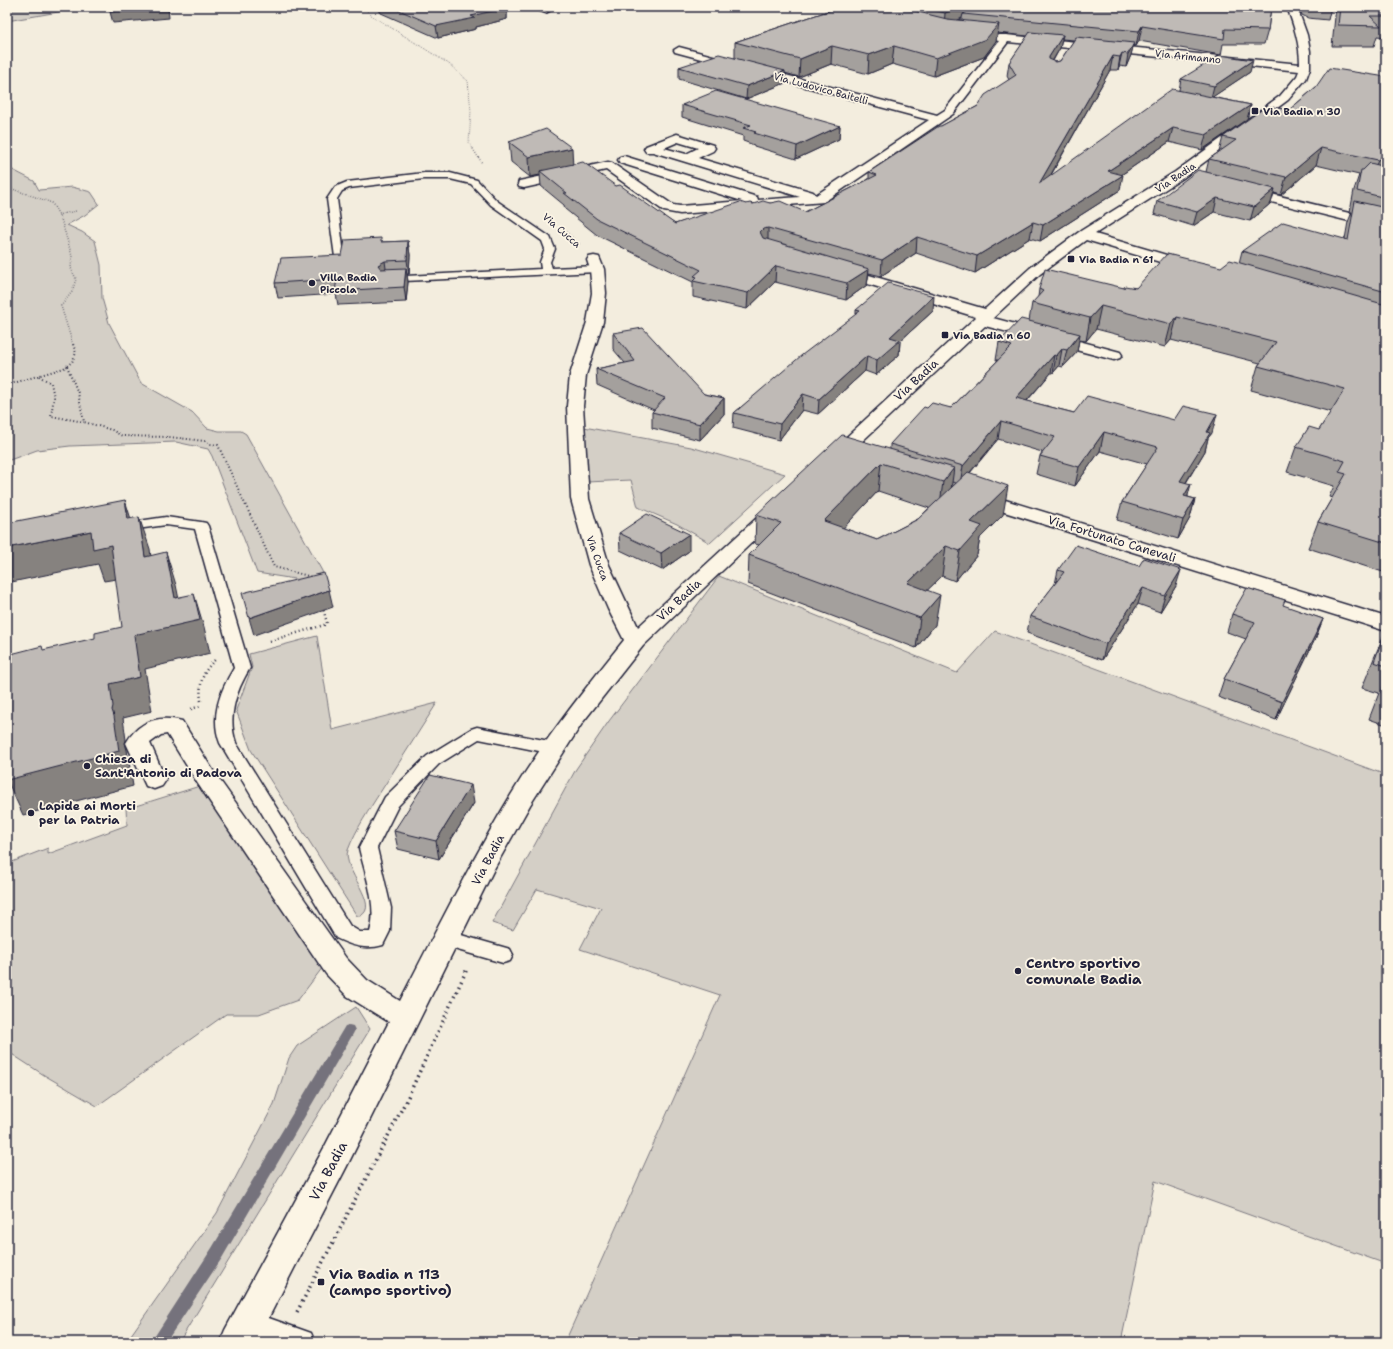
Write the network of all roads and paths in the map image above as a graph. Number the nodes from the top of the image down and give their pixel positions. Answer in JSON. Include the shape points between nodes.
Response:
{"nodes":[{"id":1,"x":363,"y":7,"type":"edge"},
{"id":2,"x":1292,"y":7,"type":"edge"},
{"id":3,"x":982,"y":36,"type":"edge"},
{"id":4,"x":1006,"y":38,"type":"junction"},
{"id":5,"x":1070,"y":44,"type":"junction"},
{"id":6,"x":679,"y":50,"type":"dead end"},
{"id":7,"x":1062,"y":58,"type":"edge"},
{"id":8,"x":1305,"y":68,"type":"junction"},
{"id":9,"x":939,"y":119,"type":"junction"},
{"id":10,"x":653,"y":148,"type":"junction"},
{"id":11,"x":687,"y":158,"type":"junction"},
{"id":12,"x":624,"y":160,"type":"junction"},
{"id":13,"x":486,"y":166,"type":"dead end"},
{"id":14,"x":608,"y":166,"type":"junction"},
{"id":15,"x":524,"y":184,"type":"dead end"},
{"id":16,"x":7,"y":187,"type":"edge"},
{"id":17,"x":1233,"y":188,"type":"edge"},
{"id":18,"x":819,"y":199,"type":"junction"},
{"id":19,"x":762,"y":204,"type":"junction"},
{"id":20,"x":76,"y":211,"type":"dead end"},
{"id":21,"x":58,"y":215,"type":"junction"},
{"id":22,"x":1386,"y":226,"type":"edge"},
{"id":23,"x":564,"y":230,"type":"dead end"},
{"id":24,"x":1084,"y":235,"type":"junction"},
{"id":25,"x":339,"y":255,"type":"edge"},
{"id":26,"x":595,"y":264,"type":"junction"},
{"id":27,"x":828,"y":267,"type":"edge"},
{"id":28,"x":1205,"y":271,"type":"edge"},
{"id":29,"x":548,"y":272,"type":"junction"},
{"id":30,"x":387,"y":280,"type":"edge"},
{"id":31,"x":984,"y":317,"type":"junction"},
{"id":32,"x":1114,"y":355,"type":"dead end"},
{"id":33,"x":67,"y":366,"type":"junction"},
{"id":34,"x":38,"y":376,"type":"junction"},
{"id":35,"x":7,"y":385,"type":"edge"},
{"id":36,"x":84,"y":422,"type":"junction"},
{"id":37,"x":837,"y":454,"type":"junction"},
{"id":38,"x":860,"y":462,"type":"edge"},
{"id":39,"x":820,"y":470,"type":"edge"},
{"id":40,"x":959,"y":492,"type":"edge"},
{"id":41,"x":791,"y":497,"type":"edge"},
{"id":42,"x":137,"y":525,"type":"edge"},
{"id":43,"x":315,"y":581,"type":"edge"},
{"id":44,"x":321,"y":602,"type":"edge"},
{"id":45,"x":1386,"y":624,"type":"edge"},
{"id":46,"x":270,"y":641,"type":"dead end"},
{"id":47,"x":635,"y":641,"type":"junction"},
{"id":48,"x":218,"y":657,"type":"dead end"},
{"id":49,"x":195,"y":708,"type":"dead end"},
{"id":50,"x":554,"y":748,"type":"junction"},
{"id":51,"x":154,"y":780,"type":"dead end"},
{"id":52,"x":447,"y":938,"type":"junction"},
{"id":53,"x":476,"y":947,"type":"junction"},
{"id":54,"x":503,"y":955,"type":"dead end"},
{"id":55,"x":406,"y":1018,"type":"junction"},
{"id":56,"x":243,"y":1332,"type":"edge"},
{"id":57,"x":293,"y":1339,"type":"edge"}],
"edges":[{"from":1,"to":13,"type":"path","via":[[449,64],[468,81],[471,111],[469,143],[480,162]]},
{"from":2,"to":8,"type":"street","name":"Via Badia","via":[[1302,35]]},
{"from":3,"to":4,"type":"street","name":"Via Arimanno"},
{"from":4,"to":5,"type":"street","name":"Via Arimanno"},
{"from":4,"to":9,"type":"street","via":[[949,112]]},
{"from":5,"to":7,"type":"street"},
{"from":5,"to":8,"type":"street","name":"Via Arimanno"},
{"from":6,"to":9,"type":"street","name":"Via Ludovico Baitelli"},
{"from":8,"to":24,"type":"street","name":"Via Badia","via":[[1302,78],[1284,98],[1187,177]]},
{"from":9,"to":18,"type":"street"},
{"from":10,"to":11,"type":"street"},
{"from":10,"to":11,"type":"street","via":[[677,138],[710,148]]},
{"from":10,"to":12,"type":"street"},
{"from":11,"to":18,"type":"street"},
{"from":12,"to":14,"type":"street"},
{"from":12,"to":19,"type":"street"},
{"from":14,"to":15,"type":"street"},
{"from":14,"to":19,"type":"street","via":[[669,208],[680,210]]},
{"from":16,"to":21,"type":"path","via":[[52,203]]},
{"from":17,"to":22,"type":"street"},
{"from":18,"to":19,"type":"street"},
{"from":20,"to":21,"type":"path"},
{"from":21,"to":33,"type":"path","via":[[72,256],[71,268],[76,279],[72,292],[61,306],[76,353]]},
{"from":23,"to":26,"type":"path","name":"Via Cucca","via":[[576,240]]},
{"from":24,"to":28,"type":"street"},
{"from":24,"to":31,"type":"street","name":"Via Badia","via":[[1035,272]]},
{"from":25,"to":29,"type":"lane","via":[[332,199],[338,189],[347,185],[424,176],[450,176],[474,182],[494,203],[546,239],[550,249],[544,262]]},
{"from":26,"to":29,"type":"lane"},
{"from":26,"to":47,"type":"street","name":"Via Cucca","via":[[599,293],[595,322],[578,375],[575,406],[580,499],[599,565]]},
{"from":27,"to":31,"type":"street"},
{"from":29,"to":30,"type":"lane"},
{"from":31,"to":32,"type":"street"},
{"from":31,"to":37,"type":"street","name":"Via Badia"},
{"from":33,"to":34,"type":"path"},
{"from":33,"to":36,"type":"path","via":[[84,408]]},
{"from":34,"to":35,"type":"path"},
{"from":34,"to":36,"type":"path","via":[[51,383],[54,397],[51,416]]},
{"from":36,"to":43,"type":"path","via":[[112,430],[122,436],[169,437],[205,441],[220,446],[274,567],[310,576]]},
{"from":37,"to":38,"type":"street"},
{"from":37,"to":39,"type":"street","name":"Via Badia"},
{"from":40,"to":45,"type":"street","name":"Via Fortunato Canevali"},
{"from":41,"to":47,"type":"street","name":"Via Badia"},
{"from":42,"to":50,"type":"lane","via":[[166,521],[201,526],[242,668],[234,681],[225,711],[224,730],[228,743],[344,932],[357,940],[376,939],[381,930],[380,900],[368,848],[391,802],[433,760],[477,733]]},
{"from":44,"to":46,"type":"path","via":[[327,623]]},
{"from":47,"to":50,"type":"street","name":"Via Badia"},
{"from":48,"to":49,"type":"path","via":[[208,665],[201,676],[199,690],[202,706]]},
{"from":50,"to":52,"type":"street","name":"Via Badia","via":[[520,800]]},
{"from":51,"to":55,"type":"street","via":[[138,743],[144,734],[150,731],[174,727],[206,778],[336,966],[357,988]]},
{"from":52,"to":53,"type":"lane"},
{"from":52,"to":55,"type":"street","name":"Via Badia"},
{"from":53,"to":54,"type":"lane"},
{"from":53,"to":57,"type":"path","via":[[448,1013]]},
{"from":55,"to":56,"type":"street","name":"Via Badia"},
{"from":56,"to":57,"type":"lane","name":"Via Badia"}]}
